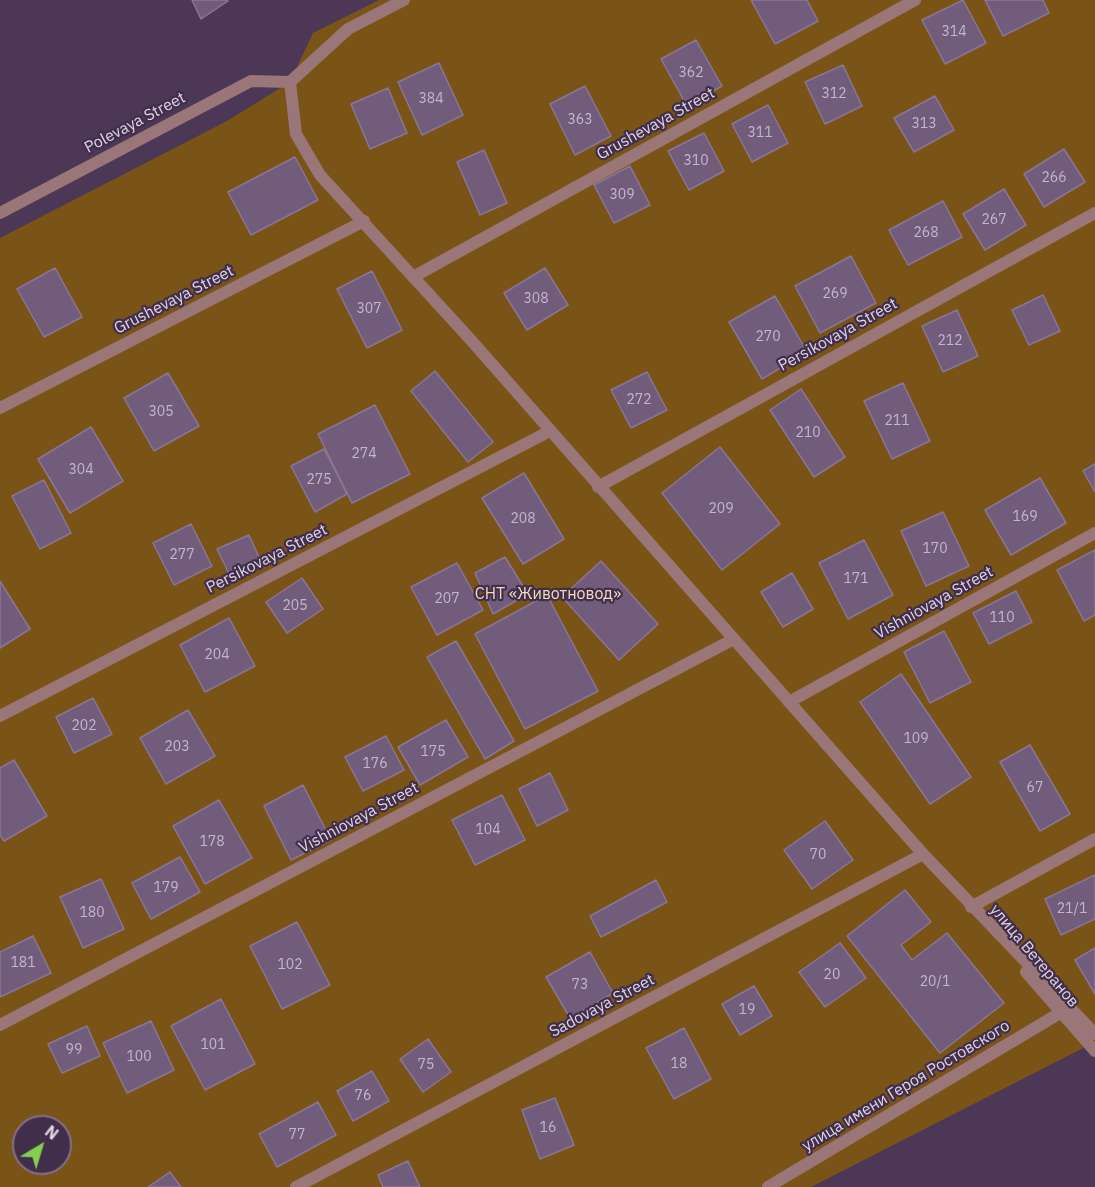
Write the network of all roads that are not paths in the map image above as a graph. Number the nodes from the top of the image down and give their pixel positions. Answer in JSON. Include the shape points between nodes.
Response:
{"nodes":[{"id":1,"x":404,"y":0,"type":"edge"},
{"id":2,"x":915,"y":0,"type":"edge"},
{"id":3,"x":290,"y":82,"type":"junction"},
{"id":4,"x":0,"y":213,"type":"edge"},
{"id":5,"x":1095,"y":213,"type":"edge"},
{"id":6,"x":364,"y":221,"type":"junction"},
{"id":7,"x":413,"y":277,"type":"junction"},
{"id":8,"x":0,"y":408,"type":"edge"},
{"id":9,"x":550,"y":431,"type":"junction"},
{"id":10,"x":598,"y":487,"type":"junction"},
{"id":11,"x":1095,"y":532,"type":"edge"},
{"id":12,"x":732,"y":640,"type":"junction"},
{"id":13,"x":789,"y":702,"type":"junction"},
{"id":14,"x":0,"y":716,"type":"edge"},
{"id":15,"x":1095,"y":839,"type":"edge"},
{"id":16,"x":922,"y":854,"type":"junction"},
{"id":17,"x":971,"y":907,"type":"junction"},
{"id":18,"x":1060,"y":1013,"type":"junction"},
{"id":19,"x":0,"y":1025,"type":"edge"},
{"id":20,"x":1095,"y":1034,"type":"edge"},
{"id":21,"x":1095,"y":1051,"type":"edge"},
{"id":22,"x":296,"y":1187,"type":"edge"},
{"id":23,"x":768,"y":1187,"type":"edge"}],
"edges":[{"from":1,"to":3,"type":"street","via":[[348,29]]},
{"from":2,"to":7,"type":"street","name":"Grushevaya Street"},
{"from":3,"to":4,"type":"street","name":"Polevaya Street","via":[[251,81]]},
{"from":3,"to":6,"type":"street","via":[[296,134],[320,175]]},
{"from":5,"to":10,"type":"street","name":"Persikovaya Street"},
{"from":6,"to":7,"type":"street"},
{"from":6,"to":8,"type":"street","name":"Grushevaya Street"},
{"from":7,"to":9,"type":"street"},
{"from":9,"to":10,"type":"street"},
{"from":9,"to":14,"type":"street","name":"Persikovaya Street"},
{"from":10,"to":12,"type":"street"},
{"from":11,"to":13,"type":"street","name":"Vishniovaya Street"},
{"from":12,"to":13,"type":"street"},
{"from":12,"to":19,"type":"street","name":"Vishniovaya Street"},
{"from":13,"to":16,"type":"street"},
{"from":15,"to":17,"type":"street"},
{"from":16,"to":17,"type":"street"},
{"from":16,"to":22,"type":"street","name":"Sadovaya Street"},
{"from":17,"to":18,"type":"street","name":"улица Ветеранов"},
{"from":17,"to":20,"type":"street","name":"улица Ветеранов"},
{"from":18,"to":21,"type":"street","name":"улица Ветеранов"},
{"from":18,"to":23,"type":"street","name":"улица имени Героя Ростовского"}]}
